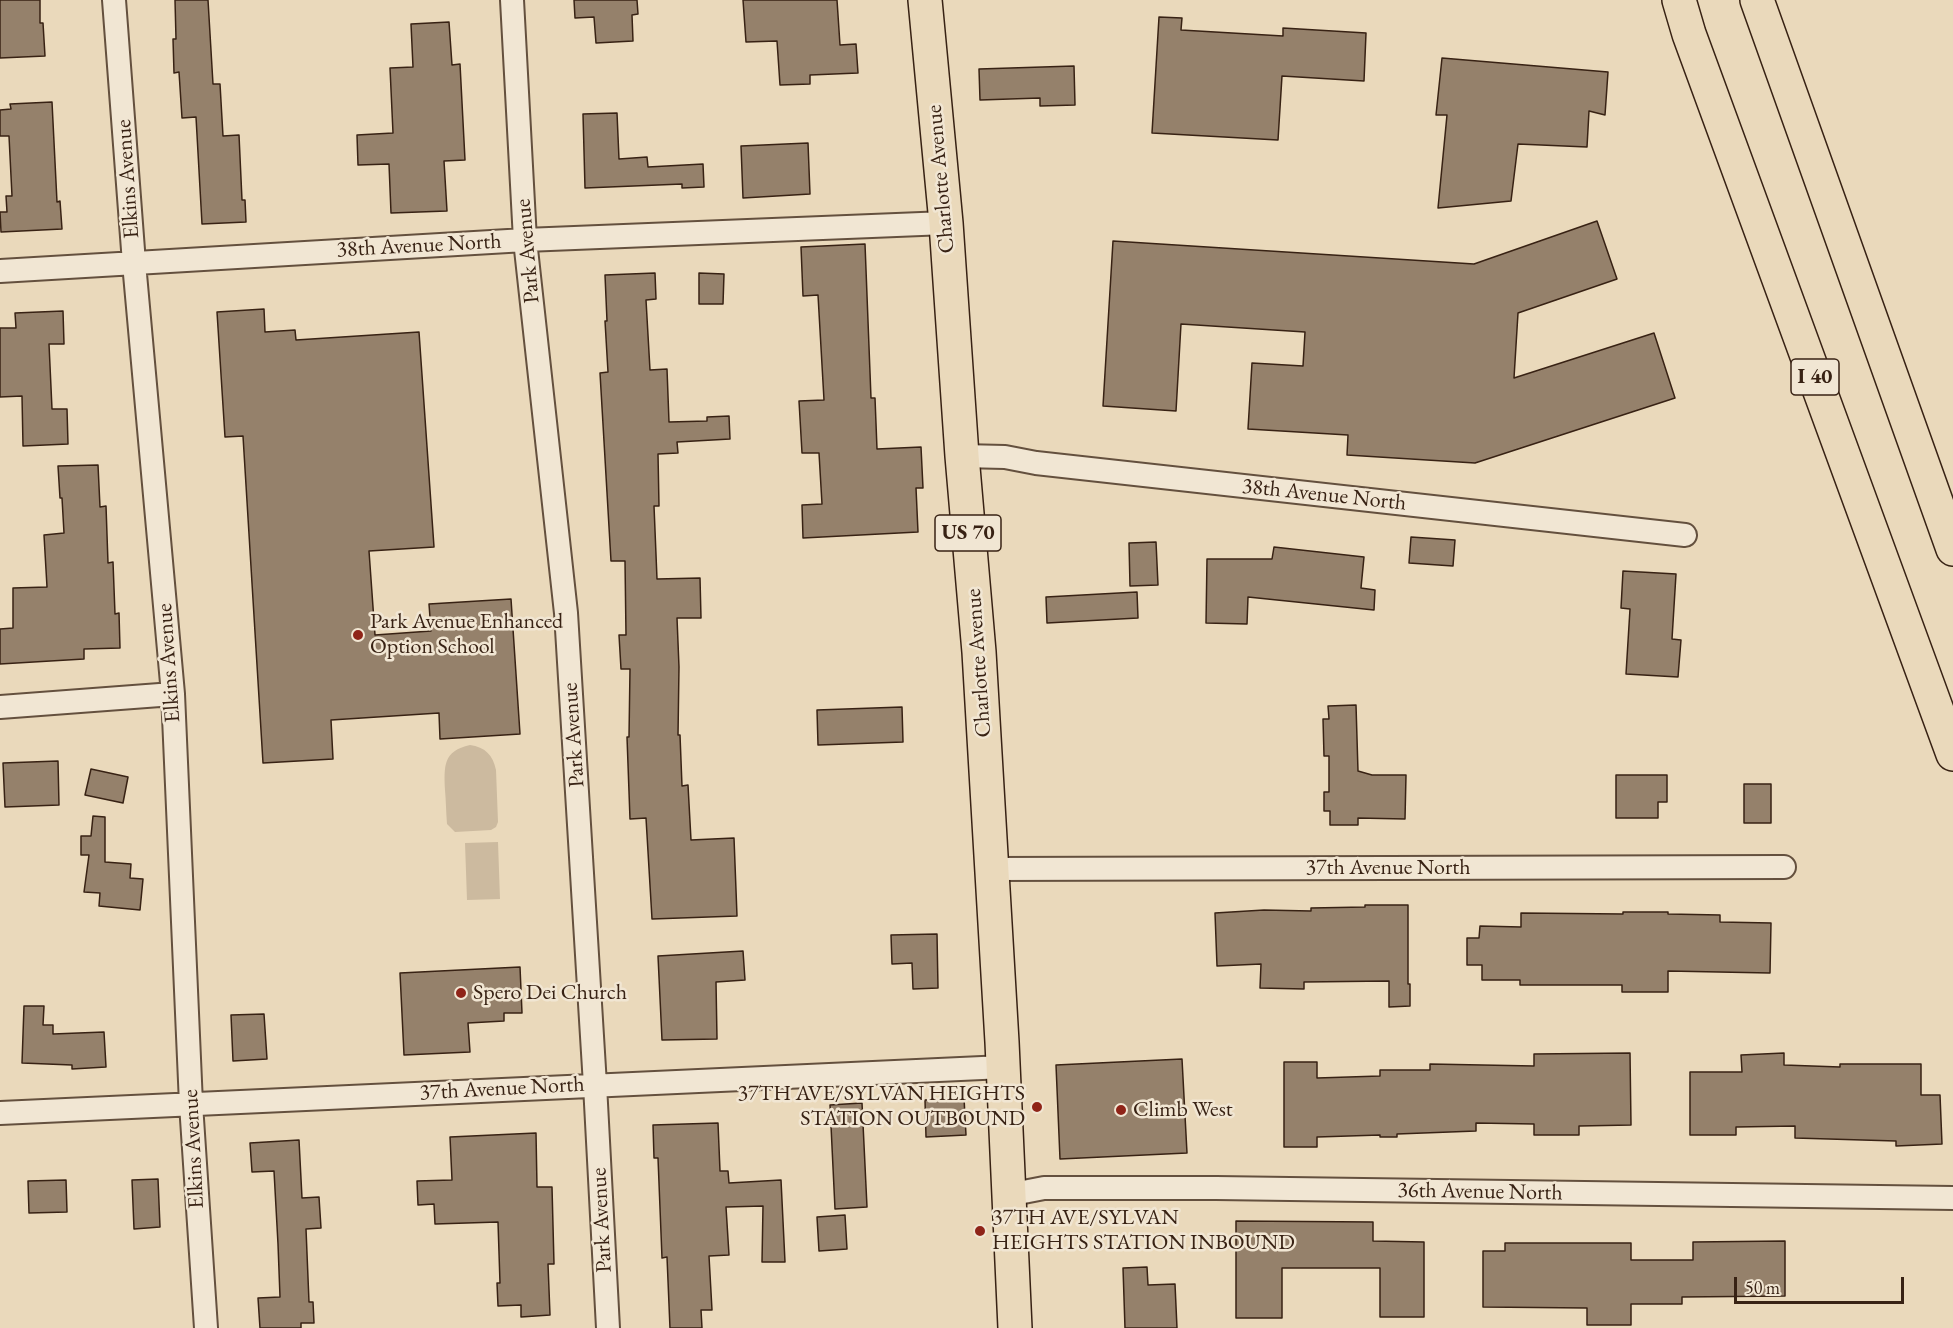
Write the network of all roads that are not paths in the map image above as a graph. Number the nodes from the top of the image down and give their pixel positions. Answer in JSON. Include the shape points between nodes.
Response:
{"nodes":[{"id":1,"x":114,"y":0,"type":"edge"},
{"id":2,"x":512,"y":0,"type":"edge"},
{"id":3,"x":925,"y":0,"type":"edge"},
{"id":4,"x":1679,"y":0,"type":"edge"},
{"id":5,"x":1757,"y":0,"type":"edge"},
{"id":6,"x":946,"y":223,"type":"junction"},
{"id":7,"x":525,"y":240,"type":"junction"},
{"id":8,"x":134,"y":263,"type":"junction"},
{"id":9,"x":0,"y":271,"type":"edge"},
{"id":10,"x":962,"y":456,"type":"junction"},
{"id":11,"x":1685,"y":535,"type":"dead end"},
{"id":12,"x":1953,"y":549,"type":"edge"},
{"id":13,"x":172,"y":694,"type":"junction"},
{"id":14,"x":0,"y":706,"type":"edge"},
{"id":15,"x":1953,"y":754,"type":"edge"},
{"id":16,"x":1784,"y":867,"type":"dead end"},
{"id":17,"x":992,"y":869,"type":"junction"},
{"id":18,"x":1004,"y":1067,"type":"junction"},
{"id":19,"x":595,"y":1085,"type":"junction"},
{"id":20,"x":191,"y":1104,"type":"junction"},
{"id":21,"x":0,"y":1113,"type":"edge"},
{"id":22,"x":1008,"y":1195,"type":"junction"},
{"id":23,"x":1953,"y":1198,"type":"edge"},
{"id":24,"x":206,"y":1328,"type":"edge"},
{"id":25,"x":608,"y":1328,"type":"edge"},
{"id":26,"x":1015,"y":1328,"type":"edge"}],
"edges":[{"from":1,"to":8,"type":"street","name":"Elkins Avenue"},
{"from":2,"to":7,"type":"street","name":"Park Avenue"},
{"from":3,"to":6,"type":"main road","name":"Charlotte Avenue","number":"US 70"},
{"from":4,"to":15,"type":"main road","number":"I 40"},
{"from":5,"to":12,"type":"main road"},
{"from":6,"to":7,"type":"street","name":"38th Avenue North"},
{"from":6,"to":10,"type":"main road","name":"Charlotte Avenue","number":"US 70"},
{"from":7,"to":8,"type":"street","name":"38th Avenue North"},
{"from":7,"to":19,"type":"street","name":"Park Avenue","via":[[566,613]]},
{"from":8,"to":9,"type":"street","name":"38th Avenue North"},
{"from":8,"to":13,"type":"street","name":"Elkins Avenue"},
{"from":10,"to":11,"type":"street","name":"38th Avenue North","via":[[1005,457],[1036,464]]},
{"from":10,"to":17,"type":"main road","name":"Charlotte Avenue","number":"US 70"},
{"from":13,"to":14,"type":"street"},
{"from":13,"to":20,"type":"street","name":"Elkins Avenue"},
{"from":16,"to":17,"type":"street","name":"37th Avenue North"},
{"from":17,"to":18,"type":"main road","name":"Charlotte Avenue","number":"US 70"},
{"from":18,"to":19,"type":"street","name":"37th Avenue North"},
{"from":18,"to":22,"type":"main road","name":"Charlotte Avenue","number":"US 70"},
{"from":19,"to":20,"type":"street","name":"37th Avenue North"},
{"from":19,"to":25,"type":"street","name":"Park Avenue"},
{"from":20,"to":21,"type":"street","name":"37th Avenue North"},
{"from":20,"to":24,"type":"street","name":"Elkins Avenue"},
{"from":22,"to":23,"type":"street","name":"36th Avenue North","via":[[1044,1188],[1170,1188]]},
{"from":22,"to":26,"type":"main road","name":"Charlotte Avenue","number":"US 70"}]}
